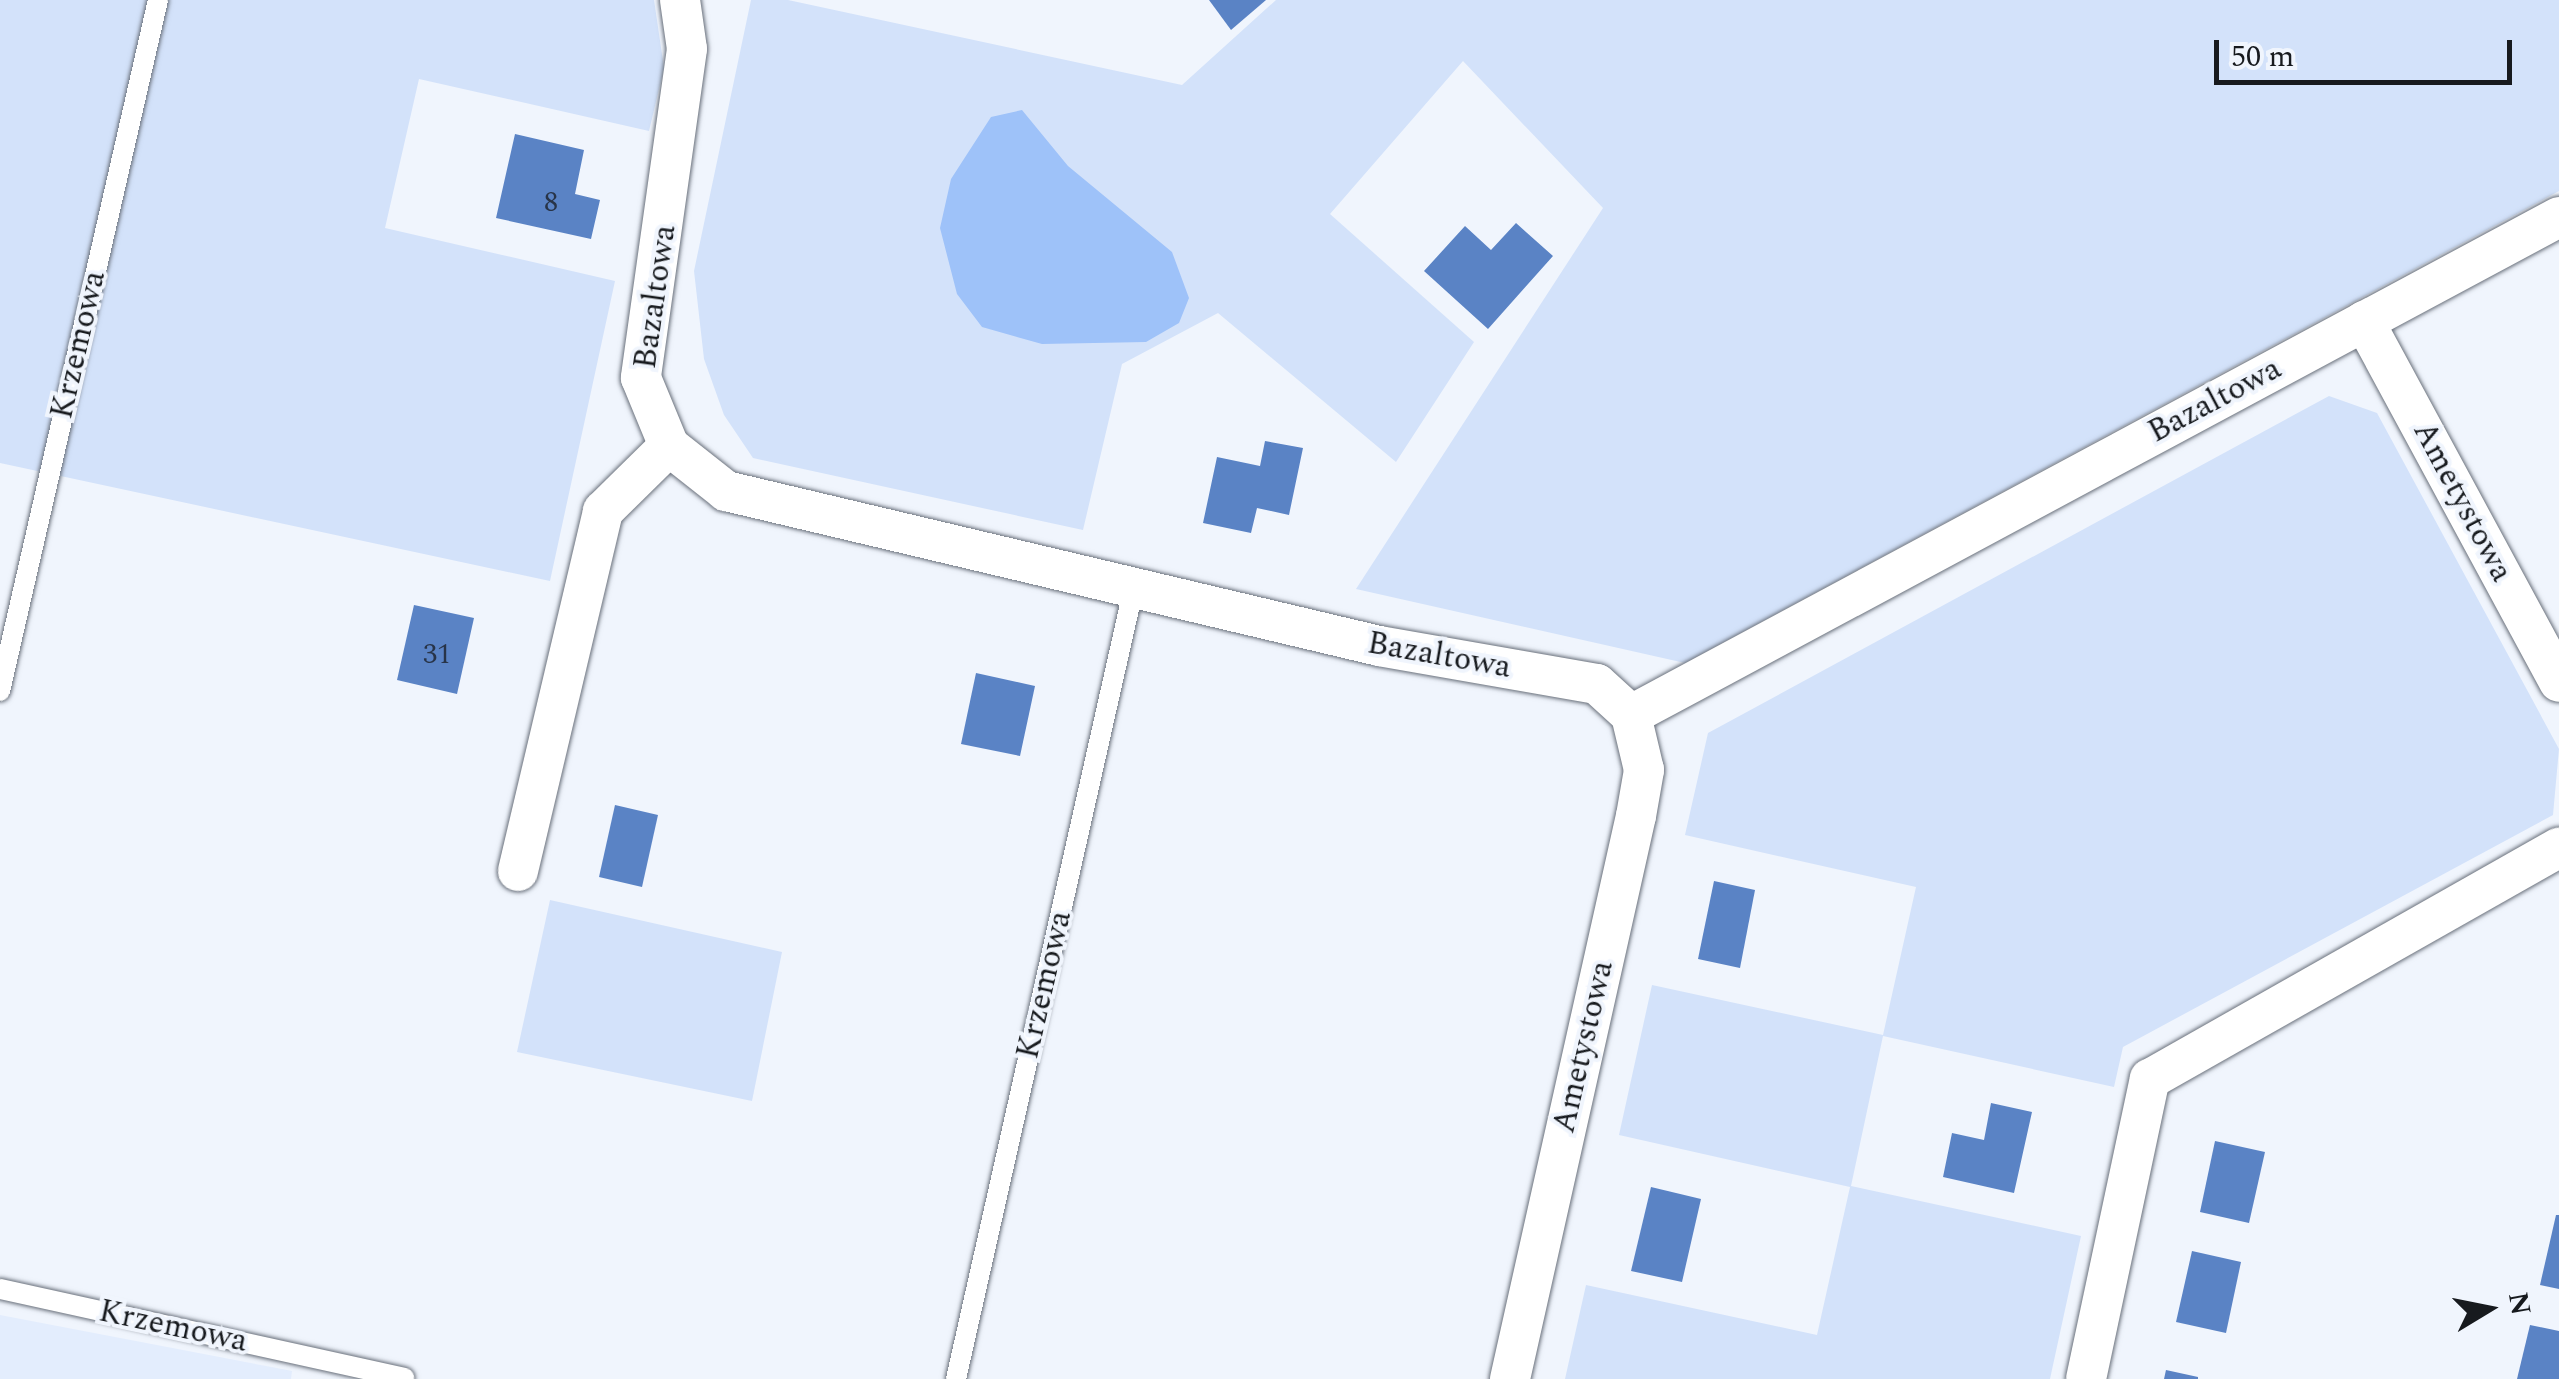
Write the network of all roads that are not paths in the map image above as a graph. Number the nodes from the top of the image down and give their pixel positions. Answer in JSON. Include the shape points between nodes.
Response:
{"nodes":[{"id":1,"x":158,"y":0,"type":"edge"},
{"id":2,"x":680,"y":0,"type":"edge"},
{"id":3,"x":2559,"y":217,"type":"edge"},
{"id":4,"x":2364,"y":321,"type":"junction"},
{"id":5,"x":669,"y":446,"type":"junction"},
{"id":6,"x":1133,"y":591,"type":"junction"},
{"id":7,"x":2559,"y":682,"type":"edge"},
{"id":8,"x":0,"y":691,"type":"edge"},
{"id":9,"x":1632,"y":715,"type":"junction"},
{"id":10,"x":2559,"y":848,"type":"edge"},
{"id":11,"x":518,"y":872,"type":"dead end"},
{"id":12,"x":0,"y":1288,"type":"edge"},
{"id":13,"x":312,"y":1357,"type":"junction"},
{"id":14,"x":404,"y":1378,"type":"edge"},
{"id":15,"x":308,"y":1379,"type":"edge"},
{"id":16,"x":956,"y":1379,"type":"edge"},
{"id":17,"x":1510,"y":1379,"type":"edge"},
{"id":18,"x":2086,"y":1379,"type":"edge"}],
"edges":[{"from":1,"to":8,"type":"lane","name":"Krzemowa"},
{"from":2,"to":5,"type":"street","name":"Bazaltowa","via":[[687,49],[641,378]]},
{"from":3,"to":4,"type":"street","name":"Bazaltowa"},
{"from":4,"to":7,"type":"street","name":"Ametystowa"},
{"from":4,"to":9,"type":"street","name":"Bazaltowa"},
{"from":5,"to":6,"type":"street","name":"Bazaltowa","via":[[726,491]]},
{"from":5,"to":11,"type":"street","via":[[603,511]]},
{"from":6,"to":9,"type":"street","name":"Bazaltowa","via":[[1597,684]]},
{"from":6,"to":16,"type":"lane","name":"Krzemowa"},
{"from":9,"to":17,"type":"street","name":"Ametystowa","via":[[1644,770],[1636,816]]},
{"from":10,"to":18,"type":"street","via":[[2150,1079]]},
{"from":12,"to":13,"type":"lane","name":"Krzemowa"},
{"from":13,"to":14,"type":"lane","name":"Krzemowa"},
{"from":13,"to":15,"type":"lane"}]}
